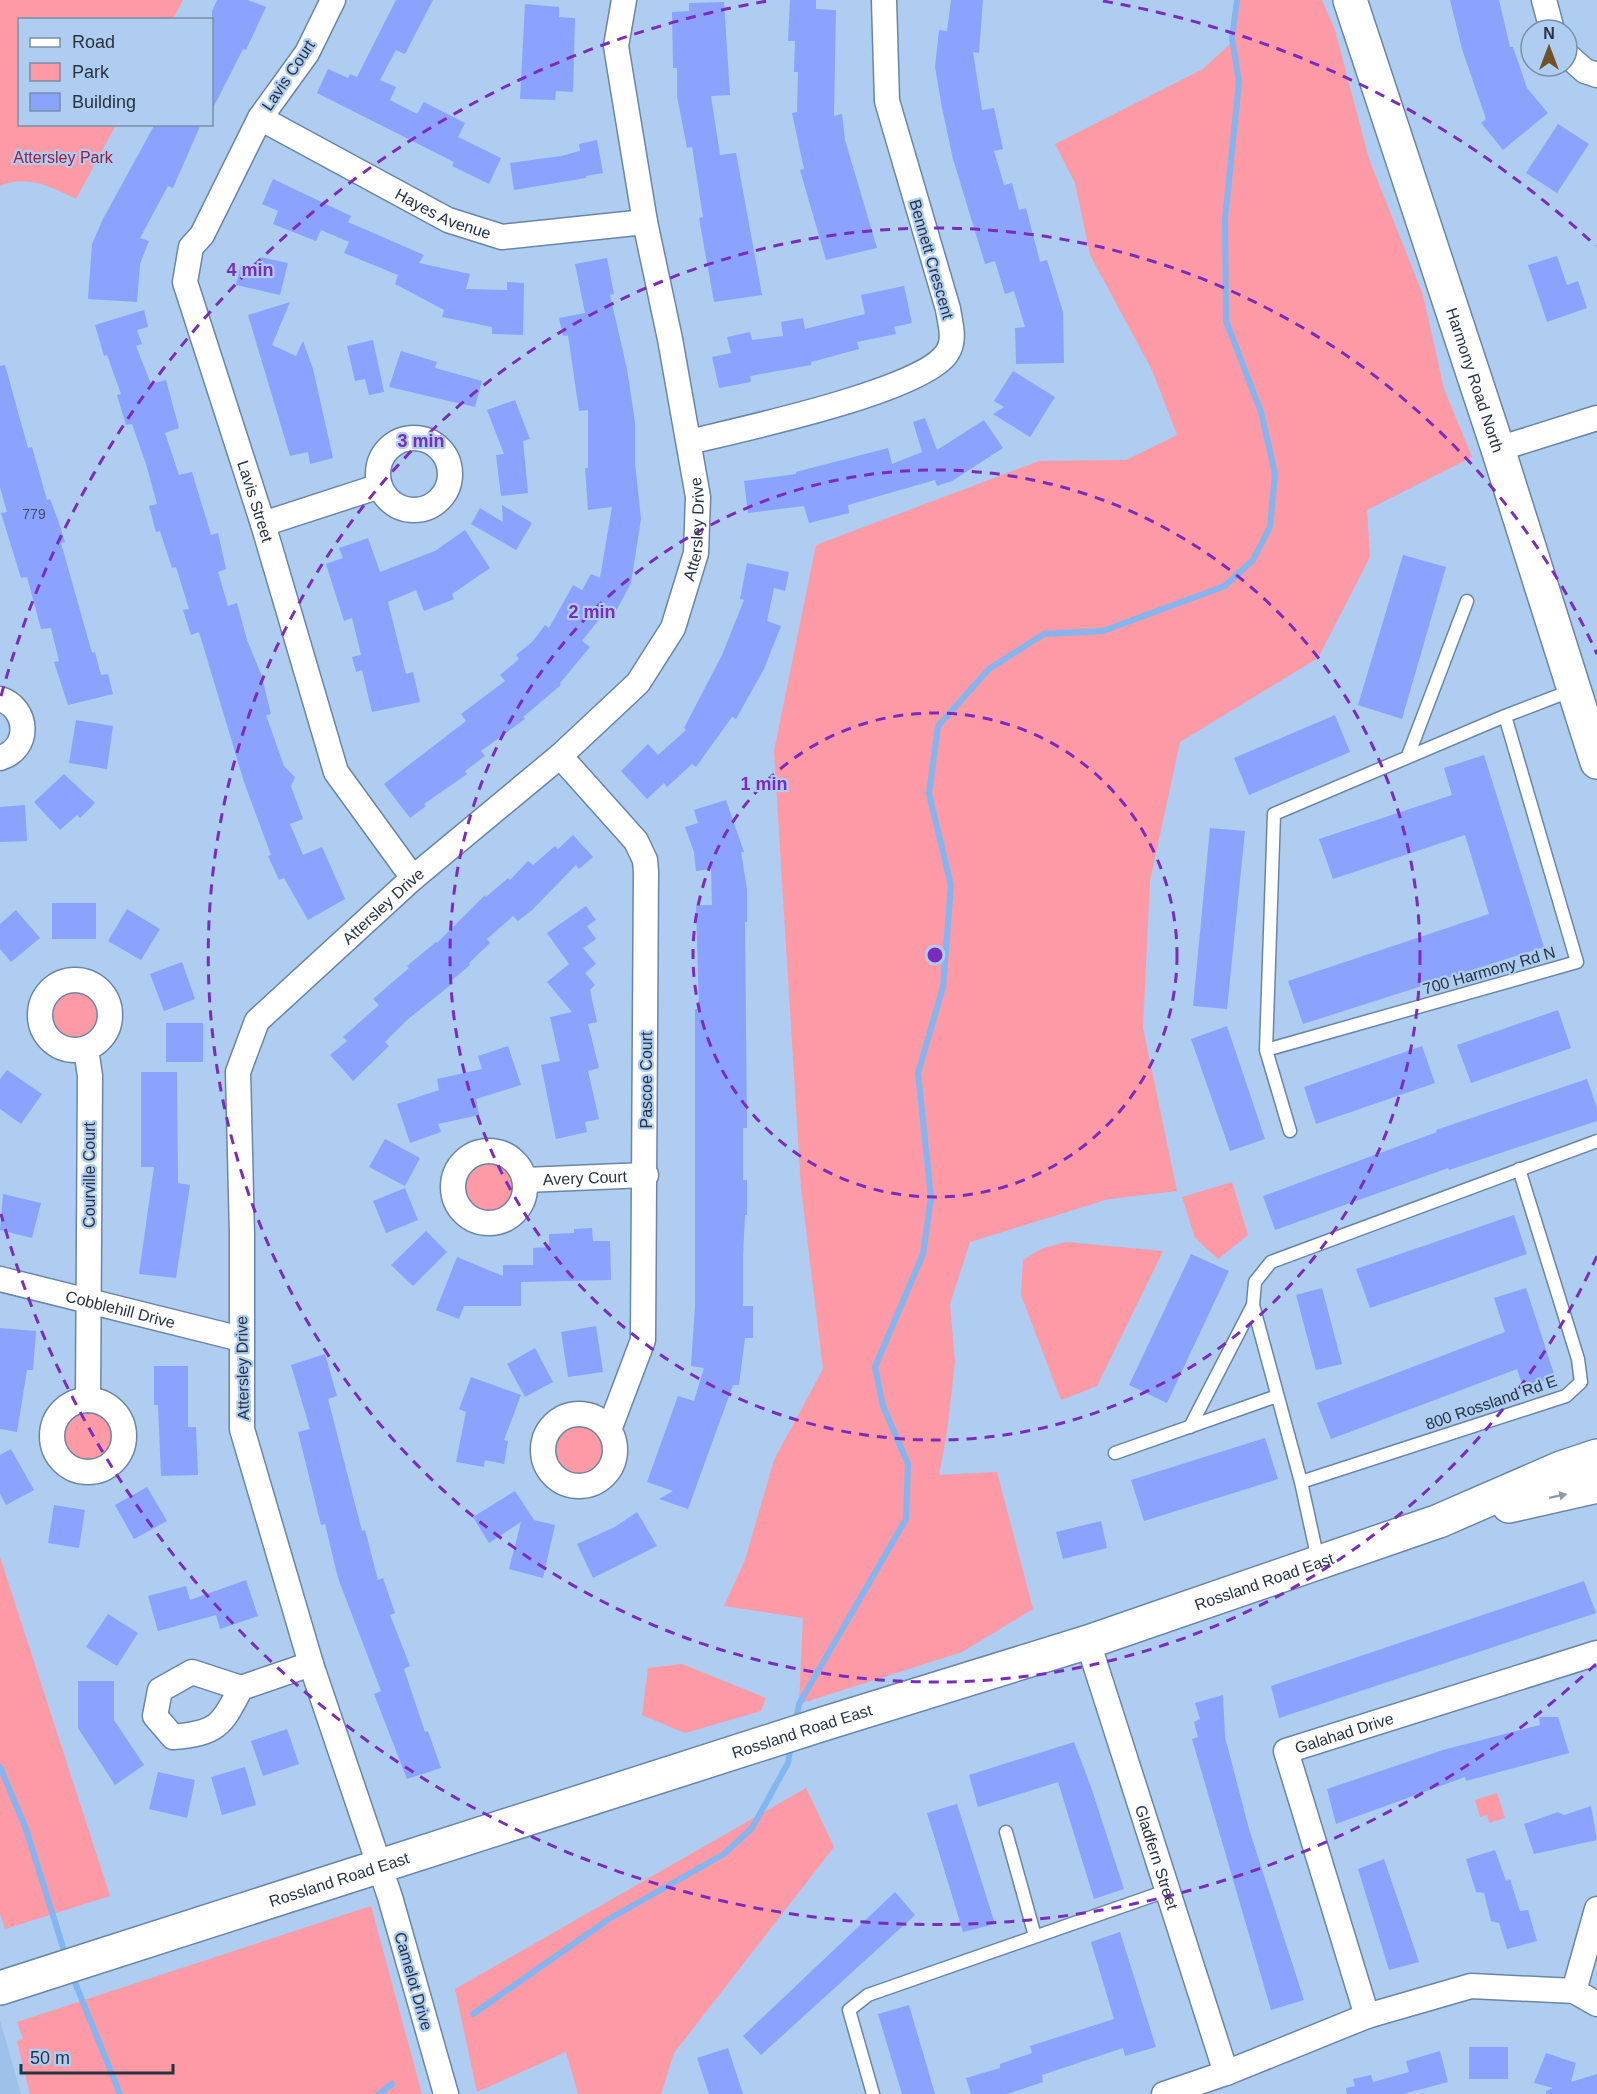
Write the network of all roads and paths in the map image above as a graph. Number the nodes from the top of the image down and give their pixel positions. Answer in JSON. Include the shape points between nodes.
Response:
{"nodes":[{"id":1,"x":333,"y":0,"type":"edge"},
{"id":2,"x":624,"y":0,"type":"edge"},
{"id":3,"x":884,"y":0,"type":"edge"},
{"id":4,"x":1350,"y":0,"type":"edge"},
{"id":5,"x":1544,"y":0,"type":"edge"},
{"id":6,"x":1549,"y":18,"type":"edge"},
{"id":7,"x":1579,"y":66,"type":"edge"},
{"id":8,"x":1597,"y":75,"type":"edge"},
{"id":9,"x":260,"y":118,"type":"junction"},
{"id":10,"x":645,"y":222,"type":"junction"},
{"id":11,"x":1597,"y":418,"type":"edge"},
{"id":12,"x":689,"y":442,"type":"junction"},
{"id":13,"x":1498,"y":449,"type":"junction"},
{"id":14,"x":380,"y":486,"type":"dead end"},
{"id":15,"x":263,"y":524,"type":"junction"},
{"id":16,"x":1467,"y":601,"type":"dead end"},
{"id":17,"x":1574,"y":690,"type":"junction"},
{"id":18,"x":0,"y":699,"type":"edge"},
{"id":19,"x":1505,"y":716,"type":"junction"},
{"id":20,"x":560,"y":756,"type":"junction"},
{"id":21,"x":1408,"y":756,"type":"junction"},
{"id":22,"x":0,"y":758,"type":"edge"},
{"id":23,"x":1597,"y":762,"type":"edge"},
{"id":24,"x":413,"y":878,"type":"junction"},
{"id":25,"x":86,"y":1049,"type":"dead end"},
{"id":26,"x":1266,"y":1050,"type":"junction"},
{"id":27,"x":1290,"y":1131,"type":"dead end"},
{"id":28,"x":1597,"y":1141,"type":"edge"},
{"id":29,"x":1519,"y":1169,"type":"junction"},
{"id":30,"x":646,"y":1176,"type":"junction"},
{"id":31,"x":525,"y":1180,"type":"dead end"},
{"id":32,"x":0,"y":1279,"type":"edge"},
{"id":33,"x":89,"y":1301,"type":"junction"},
{"id":34,"x":1253,"y":1305,"type":"junction"},
{"id":35,"x":241,"y":1339,"type":"junction"},
{"id":36,"x":1277,"y":1396,"type":"junction"},
{"id":37,"x":88,"y":1400,"type":"dead end"},
{"id":38,"x":1190,"y":1427,"type":"junction"},
{"id":39,"x":609,"y":1430,"type":"dead end"},
{"id":40,"x":1115,"y":1453,"type":"dead end"},
{"id":41,"x":1597,"y":1456,"type":"edge"},
{"id":42,"x":1300,"y":1482,"type":"junction"},
{"id":43,"x":1597,"y":1486,"type":"edge"},
{"id":44,"x":1439,"y":1521,"type":"junction"},
{"id":45,"x":1319,"y":1564,"type":"junction"},
{"id":46,"x":1088,"y":1642,"type":"junction"},
{"id":47,"x":1597,"y":1653,"type":"edge"},
{"id":48,"x":311,"y":1664,"type":"junction"},
{"id":49,"x":241,"y":1688,"type":"dead end"},
{"id":50,"x":1006,"y":1832,"type":"dead end"},
{"id":51,"x":381,"y":1867,"type":"junction"},
{"id":52,"x":1169,"y":1890,"type":"junction"},
{"id":53,"x":1597,"y":1909,"type":"edge"},
{"id":54,"x":1035,"y":1936,"type":"junction"},
{"id":55,"x":0,"y":1988,"type":"edge"},
{"id":56,"x":1574,"y":1991,"type":"junction"},
{"id":57,"x":1597,"y":2004,"type":"edge"},
{"id":58,"x":1367,"y":2016,"type":"junction"},
{"id":59,"x":1226,"y":2073,"type":"junction"},
{"id":60,"x":447,"y":2094,"type":"edge"},
{"id":61,"x":873,"y":2094,"type":"edge"},
{"id":62,"x":1164,"y":2094,"type":"edge"}],
"edges":[{"from":1,"to":9,"type":"street","name":"Lavis Court","via":[[307,53]]},
{"from":2,"to":10,"type":"street","name":"Attersley Drive","via":[[616,46]]},
{"from":3,"to":12,"type":"street","name":"Bennett Crescent","via":[[887,101],[948,309],[952,335],[949,352],[935,367],[804,415]]},
{"from":4,"to":13,"type":"main road","name":"Harmony Road North"},
{"from":5,"to":6,"type":"street"},
{"from":7,"to":8,"type":"street"},
{"from":9,"to":10,"type":"street","name":"Hayes Avenue","via":[[448,220],[502,237]]},
{"from":9,"to":15,"type":"street","name":"Lavis Street","via":[[202,235],[191,248],[185,282]]},
{"from":10,"to":12,"type":"street","name":"Attersley Drive"},
{"from":11,"to":13,"type":"street"},
{"from":12,"to":20,"type":"street","name":"Attersley Drive","via":[[698,497],[696,553],[673,628],[638,682]]},
{"from":13,"to":17,"type":"main road","name":"Harmony Road North"},
{"from":14,"to":15,"type":"street"},
{"from":15,"to":24,"type":"street","name":"Lavis Street","via":[[336,772]]},
{"from":16,"to":21,"type":"lane"},
{"from":17,"to":19,"type":"lane"},
{"from":17,"to":23,"type":"main road","name":"Harmony Road North"},
{"from":18,"to":22,"type":"street","via":[[15,707],[23,724],[20,743]]},
{"from":19,"to":21,"type":"lane"},
{"from":19,"to":26,"type":"lane","name":"700 Harmony Rd N","via":[[1577,962]]},
{"from":20,"to":24,"type":"street","name":"Attersley Drive"},
{"from":20,"to":30,"type":"street","name":"Pascoe Court","via":[[636,841],[645,860]]},
{"from":21,"to":26,"type":"lane","via":[[1274,814]]},
{"from":24,"to":35,"type":"street","name":"Attersley Drive","via":[[257,1021],[238,1072]]},
{"from":25,"to":33,"type":"street","name":"Courville Court","via":[[90,1076]]},
{"from":26,"to":27,"type":"lane"},
{"from":28,"to":29,"type":"lane"},
{"from":29,"to":34,"type":"lane","via":[[1271,1262],[1255,1282]]},
{"from":29,"to":42,"type":"lane","name":"800 Rossland Rd E","via":[[1578,1359],[1581,1382],[1566,1396]]},
{"from":30,"to":31,"type":"street","name":"Avery Court"},
{"from":30,"to":39,"type":"street","name":"Pascoe Court","via":[[643,1340]]},
{"from":32,"to":33,"type":"street","name":"Cobblehill Drive"},
{"from":33,"to":35,"type":"street","name":"Cobblehill Drive"},
{"from":33,"to":37,"type":"street","name":"Courville Court"},
{"from":34,"to":36,"type":"lane"},
{"from":34,"to":38,"type":"lane"},
{"from":35,"to":48,"type":"street","name":"Attersley Drive","via":[[242,1429]]},
{"from":36,"to":38,"type":"lane"},
{"from":36,"to":42,"type":"lane"},
{"from":38,"to":40,"type":"lane"},
{"from":41,"to":44,"type":"main road","name":"Rossland Road East"},
{"from":42,"to":45,"type":"lane"},
{"from":44,"to":43,"type":"main road","one_way":true},
{"from":44,"to":45,"type":"main road","name":"Rossland Road East"},
{"from":45,"to":46,"type":"main road","name":"Rossland Road East"},
{"from":46,"to":51,"type":"main road","name":"Rossland Road East"},
{"from":46,"to":52,"type":"street","name":"Gladfern Street"},
{"from":47,"to":58,"type":"street","name":"Galahad Drive","via":[[1286,1751]]},
{"from":48,"to":49,"type":"street"},
{"from":48,"to":51,"type":"street","name":"Attersley Drive"},
{"from":50,"to":54,"type":"lane"},
{"from":51,"to":55,"type":"main road","name":"Rossland Road East"},
{"from":51,"to":60,"type":"street","name":"Camelot Drive"},
{"from":52,"to":54,"type":"lane"},
{"from":52,"to":59,"type":"street","name":"Gladfern Street"},
{"from":53,"to":56,"type":"street"},
{"from":54,"to":61,"type":"lane","via":[[868,1995],[849,2010]]},
{"from":56,"to":57,"type":"street"},
{"from":56,"to":58,"type":"street","via":[[1471,1986]]},
{"from":58,"to":59,"type":"street"},
{"from":59,"to":62,"type":"street"}]}
